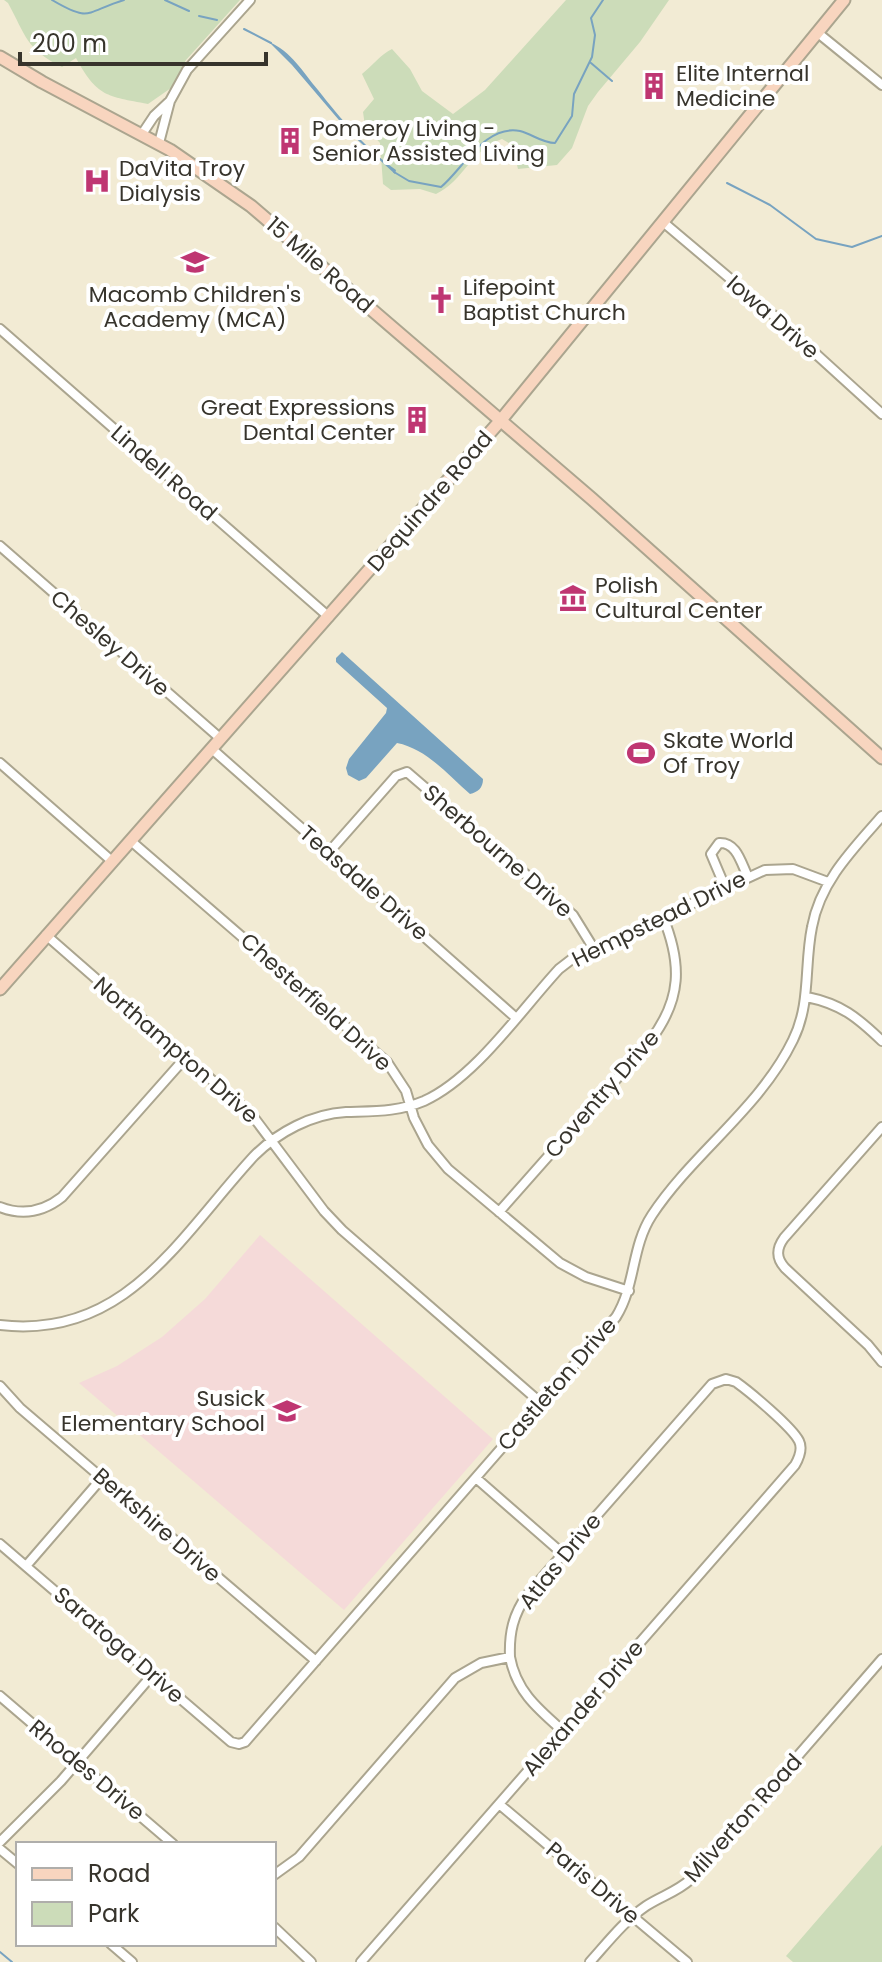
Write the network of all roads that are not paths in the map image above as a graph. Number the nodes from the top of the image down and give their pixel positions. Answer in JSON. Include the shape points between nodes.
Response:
{"nodes":[{"id":1,"x":250,"y":0,"type":"edge"},
{"id":2,"x":844,"y":0,"type":"edge"},
{"id":3,"x":818,"y":33,"type":"junction"},
{"id":4,"x":0,"y":57,"type":"edge"},
{"id":5,"x":882,"y":85,"type":"edge"},
{"id":6,"x":170,"y":101,"type":"junction"},
{"id":7,"x":142,"y":134,"type":"junction"},
{"id":8,"x":159,"y":143,"type":"junction"},
{"id":9,"x":663,"y":222,"type":"junction"},
{"id":10,"x":0,"y":329,"type":"edge"},
{"id":11,"x":882,"y":414,"type":"edge"},
{"id":12,"x":501,"y":420,"type":"junction"},
{"id":13,"x":0,"y":546,"type":"edge"},
{"id":14,"x":329,"y":617,"type":"junction"},
{"id":15,"x":221,"y":739,"type":"junction"},
{"id":16,"x":212,"y":749,"type":"junction"},
{"id":17,"x":882,"y":758,"type":"edge"},
{"id":18,"x":0,"y":763,"type":"edge"},
{"id":19,"x":882,"y":816,"type":"edge"},
{"id":20,"x":131,"y":841,"type":"junction"},
{"id":21,"x":329,"y":852,"type":"junction"},
{"id":22,"x":113,"y":862,"type":"junction"},
{"id":23,"x":748,"y":877,"type":"junction"},
{"id":24,"x":828,"y":882,"type":"junction"},
{"id":25,"x":725,"y":887,"type":"junction"},
{"id":26,"x":663,"y":917,"type":"junction"},
{"id":27,"x":46,"y":935,"type":"junction"},
{"id":28,"x":594,"y":949,"type":"junction"},
{"id":29,"x":2,"y":984,"type":"edge"},
{"id":30,"x":807,"y":997,"type":"junction"},
{"id":31,"x":515,"y":1017,"type":"junction"},
{"id":32,"x":882,"y":1041,"type":"edge"},
{"id":33,"x":186,"y":1057,"type":"junction"},
{"id":34,"x":411,"y":1105,"type":"junction"},
{"id":35,"x":882,"y":1127,"type":"edge"},
{"id":36,"x":273,"y":1140,"type":"junction"},
{"id":37,"x":0,"y":1207,"type":"edge"},
{"id":38,"x":499,"y":1212,"type":"junction"},
{"id":39,"x":629,"y":1291,"type":"junction"},
{"id":40,"x":0,"y":1325,"type":"edge"},
{"id":41,"x":881,"y":1359,"type":"edge"},
{"id":42,"x":726,"y":1379,"type":"joint"},
{"id":43,"x":0,"y":1386,"type":"edge"},
{"id":44,"x":541,"y":1403,"type":"junction"},
{"id":45,"x":102,"y":1478,"type":"junction"},
{"id":46,"x":476,"y":1478,"type":"junction"},
{"id":47,"x":0,"y":1544,"type":"edge"},
{"id":48,"x":563,"y":1554,"type":"junction"},
{"id":49,"x":26,"y":1566,"type":"junction"},
{"id":50,"x":510,"y":1657,"type":"junction"},
{"id":51,"x":882,"y":1659,"type":"edge"},
{"id":52,"x":316,"y":1661,"type":"junction"},
{"id":53,"x":153,"y":1674,"type":"junction"},
{"id":54,"x":0,"y":1696,"type":"edge"},
{"id":55,"x":563,"y":1731,"type":"junction"},
{"id":56,"x":239,"y":1744,"type":"joint"},
{"id":57,"x":78,"y":1763,"type":"junction"},
{"id":58,"x":499,"y":1804,"type":"junction"},
{"id":59,"x":0,"y":1842,"type":"edge"},
{"id":60,"x":171,"y":1842,"type":"edge"},
{"id":61,"x":0,"y":1849,"type":"edge"},
{"id":62,"x":16,"y":1862,"type":"edge"},
{"id":63,"x":276,"y":1874,"type":"edge"},
{"id":64,"x":633,"y":1916,"type":"junction"},
{"id":65,"x":276,"y":1929,"type":"edge"},
{"id":66,"x":113,"y":1946,"type":"edge"},
{"id":67,"x":132,"y":1962,"type":"edge"},
{"id":68,"x":311,"y":1962,"type":"edge"},
{"id":69,"x":361,"y":1962,"type":"edge"},
{"id":70,"x":590,"y":1962,"type":"edge"},
{"id":71,"x":687,"y":1962,"type":"edge"}],
"edges":[{"from":1,"to":6,"type":"street","via":[[187,70]]},
{"from":2,"to":3,"type":"main road","name":"Dequindre Road"},
{"from":3,"to":5,"type":"street"},
{"from":3,"to":9,"type":"main road","name":"Dequindre Road"},
{"from":4,"to":7,"type":"main road","name":"15 Mile Road"},
{"from":6,"to":7,"type":"street"},
{"from":6,"to":8,"type":"street"},
{"from":7,"to":8,"type":"main road","name":"15 Mile Road"},
{"from":8,"to":12,"type":"main road","name":"15 Mile Road","via":[[251,206]]},
{"from":9,"to":11,"type":"street","name":"Iowa Drive"},
{"from":9,"to":12,"type":"main road","name":"Dequindre Road"},
{"from":10,"to":14,"type":"street","name":"Lindell Road"},
{"from":12,"to":14,"type":"main road","name":"Dequindre Road"},
{"from":12,"to":17,"type":"main road","name":"15 Mile Road"},
{"from":13,"to":15,"type":"street","name":"Chesley Drive"},
{"from":14,"to":15,"type":"main road","name":"Dequindre Road"},
{"from":15,"to":16,"type":"main road","name":"Dequindre Road"},
{"from":16,"to":20,"type":"main road","name":"Dequindre Road"},
{"from":16,"to":21,"type":"street","name":"Teasdale Drive"},
{"from":18,"to":22,"type":"street"},
{"from":19,"to":24,"type":"street","name":"Castleton Drive"},
{"from":20,"to":22,"type":"main road","name":"Dequindre Road"},
{"from":20,"to":34,"type":"street","name":"Chesterfield Drive","via":[[387,1062]]},
{"from":21,"to":28,"type":"street","name":"Sherbourne Drive","via":[[396,776],[407,772],[573,915]]},
{"from":21,"to":31,"type":"street","name":"Teasdale Drive"},
{"from":22,"to":27,"type":"main road","name":"Dequindre Road"},
{"from":23,"to":24,"type":"street","name":"Hempstead Drive","via":[[775,868],[793,869]]},
{"from":23,"to":25,"type":"street","name":"Hempstead Drive"},
{"from":23,"to":25,"type":"street","via":[[734,847],[719,843],[711,854]]},
{"from":24,"to":30,"type":"street","name":"Castleton Drive","via":[[812,925]]},
{"from":25,"to":26,"type":"street","name":"Hempstead Drive"},
{"from":26,"to":28,"type":"street","name":"Hempstead Drive"},
{"from":26,"to":38,"type":"street","name":"Coventry Drive","via":[[677,969],[665,1018]]},
{"from":27,"to":29,"type":"main road","name":"Dequindre Road"},
{"from":27,"to":33,"type":"street","name":"Northampton Drive"},
{"from":28,"to":31,"type":"street","name":"Hempstead Drive","via":[[559,969]]},
{"from":30,"to":32,"type":"street","via":[[848,1011]]},
{"from":30,"to":39,"type":"street","name":"Castleton Drive","via":[[794,1040],[775,1072],[650,1217],[636,1250]]},
{"from":31,"to":34,"type":"street","name":"Hempstead Drive","via":[[456,1081]]},
{"from":33,"to":36,"type":"street","name":"Northampton Drive"},
{"from":33,"to":37,"type":"street","via":[[62,1197],[34,1212]]},
{"from":34,"to":36,"type":"street","name":"Hempstead Drive","via":[[321,1116]]},
{"from":34,"to":38,"type":"street","name":"Chesterfield Drive","via":[[436,1156]]},
{"from":35,"to":41,"type":"street","via":[[784,1238],[778,1257]]},
{"from":36,"to":40,"type":"street","name":"Hempstead Drive","via":[[126,1294],[68,1321]]},
{"from":36,"to":44,"type":"street","name":"Northampton Drive","via":[[342,1230]]},
{"from":38,"to":39,"type":"street","name":"Chesterfield Drive","via":[[560,1263]]},
{"from":39,"to":44,"type":"street","name":"Castleton Drive","via":[[616,1317]]},
{"from":42,"to":48,"type":"street","name":"Atlas Drive","via":[[709,1387]]},
{"from":42,"to":55,"type":"street","name":"Alexander Drive","via":[[741,1385],[798,1440],[801,1452],[795,1465]]},
{"from":43,"to":45,"type":"street","name":"Berkshire Drive"},
{"from":44,"to":46,"type":"street","name":"Castleton Drive"},
{"from":45,"to":49,"type":"street"},
{"from":45,"to":52,"type":"street","name":"Berkshire Drive"},
{"from":46,"to":48,"type":"street"},
{"from":46,"to":52,"type":"street","name":"Castleton Drive"},
{"from":47,"to":49,"type":"street","name":"Saratoga Drive"},
{"from":48,"to":50,"type":"street","name":"Atlas Drive","via":[[519,1607]]},
{"from":49,"to":53,"type":"street","name":"Saratoga Drive"},
{"from":50,"to":55,"type":"street","via":[[523,1692]]},
{"from":50,"to":63,"type":"street","via":[[481,1663],[450,1683],[307,1849]]},
{"from":51,"to":64,"type":"street","name":"Milverton Road","via":[[691,1879]]},
{"from":52,"to":56,"type":"street","name":"Castleton Drive"},
{"from":53,"to":56,"type":"street","name":"Saratoga Drive"},
{"from":53,"to":57,"type":"street"},
{"from":54,"to":57,"type":"street","name":"Rhodes Drive"},
{"from":55,"to":58,"type":"street","name":"Alexander Drive"},
{"from":57,"to":59,"type":"street"},
{"from":57,"to":60,"type":"street","name":"Rhodes Drive"},
{"from":58,"to":64,"type":"street","name":"Paris Drive"},
{"from":58,"to":69,"type":"street","name":"Alexander Drive"},
{"from":61,"to":62,"type":"street"},
{"from":64,"to":70,"type":"street","name":"Milverton Road"},
{"from":64,"to":71,"type":"street","name":"Paris Drive"},
{"from":65,"to":68,"type":"street"},
{"from":66,"to":67,"type":"street"}]}
